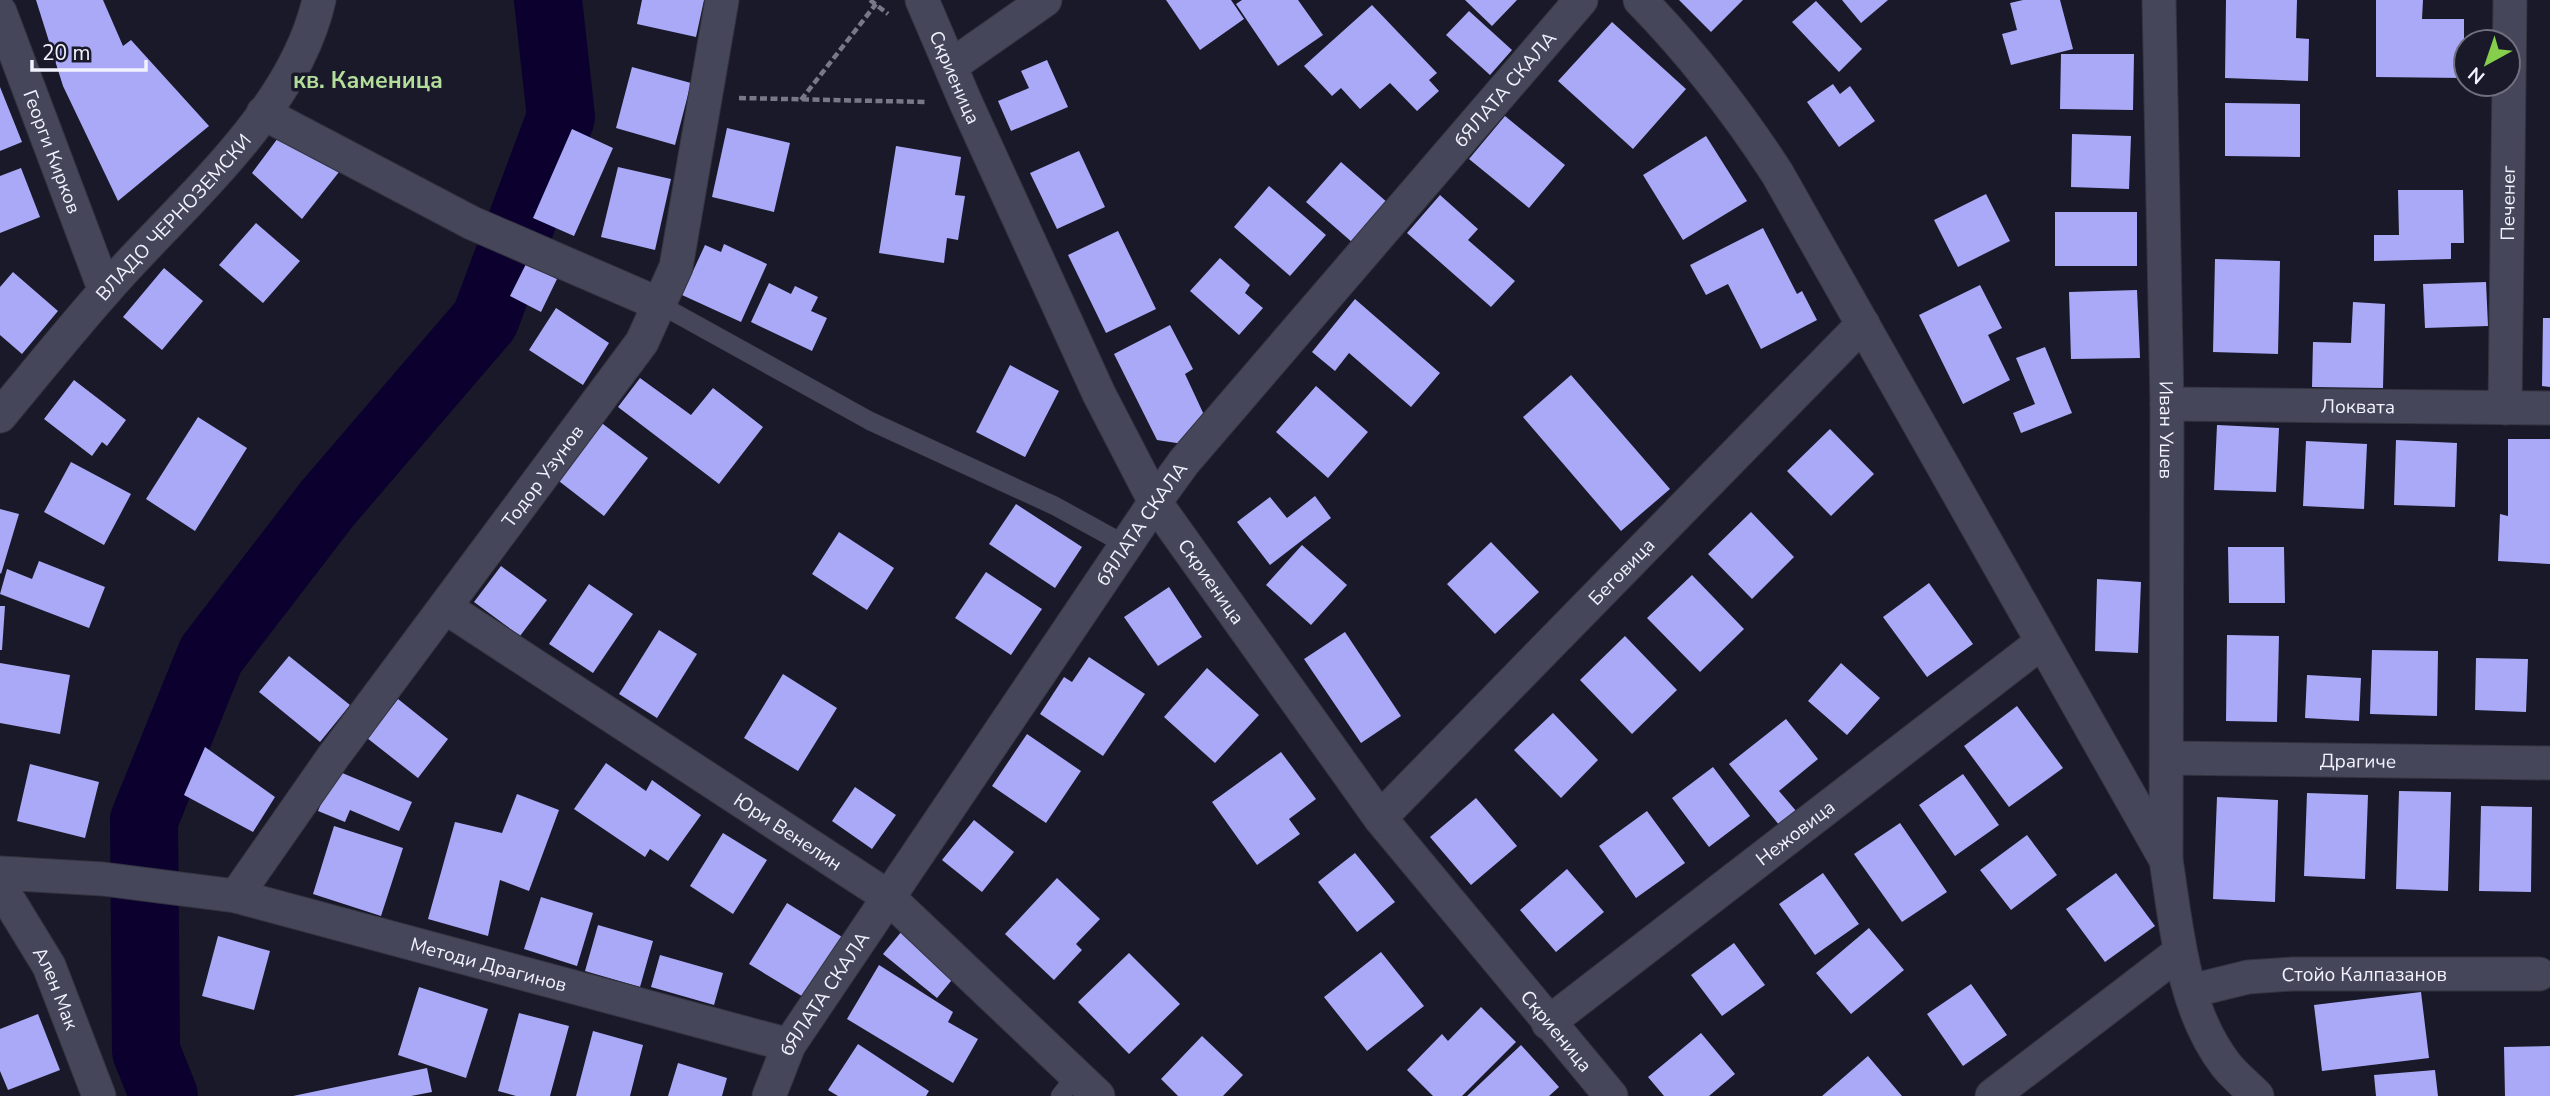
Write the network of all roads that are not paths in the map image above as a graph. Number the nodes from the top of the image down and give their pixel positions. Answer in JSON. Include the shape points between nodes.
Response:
{"nodes":[{"id":1,"x":722,"y":0,"type":"edge"},
{"id":2,"x":922,"y":0,"type":"edge"},
{"id":3,"x":1045,"y":0,"type":"edge"},
{"id":4,"x":1581,"y":0,"type":"edge"},
{"id":5,"x":1640,"y":0,"type":"edge"},
{"id":6,"x":2159,"y":0,"type":"edge"},
{"id":7,"x":2510,"y":0,"type":"edge"},
{"id":8,"x":311,"y":5,"type":"edge"},
{"id":9,"x":1,"y":18,"type":"edge"},
{"id":10,"x":951,"y":66,"type":"junction"},
{"id":11,"x":262,"y":113,"type":"junction"},
{"id":12,"x":105,"y":291,"type":"junction"},
{"id":13,"x":659,"y":304,"type":"junction"},
{"id":14,"x":1863,"y":324,"type":"junction"},
{"id":15,"x":2167,"y":404,"type":"junction"},
{"id":16,"x":2505,"y":408,"type":"junction"},
{"id":17,"x":2550,"y":408,"type":"edge"},
{"id":18,"x":0,"y":415,"type":"edge"},
{"id":19,"x":1155,"y":502,"type":"junction"},
{"id":20,"x":1126,"y":545,"type":"junction"},
{"id":21,"x":445,"y":607,"type":"junction"},
{"id":22,"x":2042,"y":642,"type":"junction"},
{"id":23,"x":2166,"y":758,"type":"junction"},
{"id":24,"x":2550,"y":763,"type":"edge"},
{"id":25,"x":1380,"y":818,"type":"junction"},
{"id":26,"x":2166,"y":860,"type":"junction"},
{"id":27,"x":0,"y":873,"type":"edge"},
{"id":28,"x":0,"y":886,"type":"edge"},
{"id":29,"x":236,"y":896,"type":"junction"},
{"id":30,"x":887,"y":896,"type":"junction"},
{"id":31,"x":2180,"y":952,"type":"junction"},
{"id":32,"x":2539,"y":974,"type":"dead end"},
{"id":33,"x":2191,"y":991,"type":"junction"},
{"id":34,"x":1548,"y":1023,"type":"junction"},
{"id":35,"x":789,"y":1045,"type":"junction"},
{"id":36,"x":1078,"y":1089,"type":"edge"},
{"id":37,"x":99,"y":1096,"type":"edge"},
{"id":38,"x":769,"y":1096,"type":"edge"},
{"id":39,"x":1611,"y":1096,"type":"edge"},
{"id":40,"x":1993,"y":1096,"type":"edge"},
{"id":41,"x":2256,"y":1096,"type":"edge"}],
"edges":[{"from":1,"to":13,"type":"street","name":"Тодор Узунов","via":[[676,267]]},
{"from":2,"to":10,"type":"street","name":"Скриеница"},
{"from":3,"to":10,"type":"street"},
{"from":4,"to":19,"type":"street","name":"бЯЛАТА СКАЛА","via":[[1184,462]]},
{"from":5,"to":14,"type":"street","via":[[1731,103],[1777,173]]},
{"from":6,"to":15,"type":"street","name":"Иван Ушев"},
{"from":7,"to":16,"type":"street","name":"Печенег"},
{"from":8,"to":11,"type":"street","name":"ВЛАДО ЧЕРНОЗЕМСКИ","via":[[296,66]]},
{"from":9,"to":12,"type":"street","name":"Георги Кирков"},
{"from":10,"to":19,"type":"street","name":"Скриеница","via":[[1100,394]]},
{"from":11,"to":12,"type":"street","name":"ВЛАДО ЧЕРНОЗЕМСКИ"},
{"from":11,"to":13,"type":"street","via":[[472,223]]},
{"from":12,"to":18,"type":"street","name":"ВЛАДО ЧЕРНОЗЕМСКИ"},
{"from":13,"to":20,"type":"lane","via":[[870,421],[1055,506]]},
{"from":13,"to":21,"type":"street","name":"Тодор Узунов","via":[[642,342]]},
{"from":14,"to":22,"type":"street"},
{"from":14,"to":25,"type":"street","name":"Беговица"},
{"from":15,"to":16,"type":"street","name":"Локвата"},
{"from":15,"to":23,"type":"street","name":"Иван Ушев"},
{"from":16,"to":17,"type":"street","name":"Локвата"},
{"from":19,"to":20,"type":"street","name":"бЯЛАТА СКАЛА"},
{"from":19,"to":25,"type":"street","name":"Скриеница"},
{"from":20,"to":30,"type":"street","name":"бЯЛАТА СКАЛА"},
{"from":21,"to":29,"type":"street","name":"Тодор Узунов"},
{"from":21,"to":30,"type":"street","name":"Юри Венелин"},
{"from":22,"to":26,"type":"street"},
{"from":22,"to":34,"type":"street","name":"Нежовица"},
{"from":23,"to":24,"type":"street","name":"Драгиче"},
{"from":23,"to":26,"type":"street","name":"Иван Ушев"},
{"from":25,"to":34,"type":"street","name":"Скриеница"},
{"from":26,"to":31,"type":"street"},
{"from":27,"to":29,"type":"street","name":"Методи Драгинов","via":[[103,879]]},
{"from":28,"to":37,"type":"street","name":"Ален Мак","via":[[49,966]]},
{"from":29,"to":35,"type":"street","name":"Методи Драгинов"},
{"from":30,"to":35,"type":"street","name":"бЯЛАТА СКАЛА"},
{"from":30,"to":36,"type":"street","name":"Юри Венелин"},
{"from":31,"to":33,"type":"street"},
{"from":31,"to":40,"type":"street"},
{"from":32,"to":33,"type":"street","name":"Стойо Калпазанов","via":[[2293,974],[2248,977]]},
{"from":33,"to":41,"type":"street","via":[[2197,1012],[2226,1065]]},
{"from":34,"to":39,"type":"street","name":"Скриеница"},
{"from":35,"to":38,"type":"street","name":"бЯЛАТА СКАЛА"}]}
